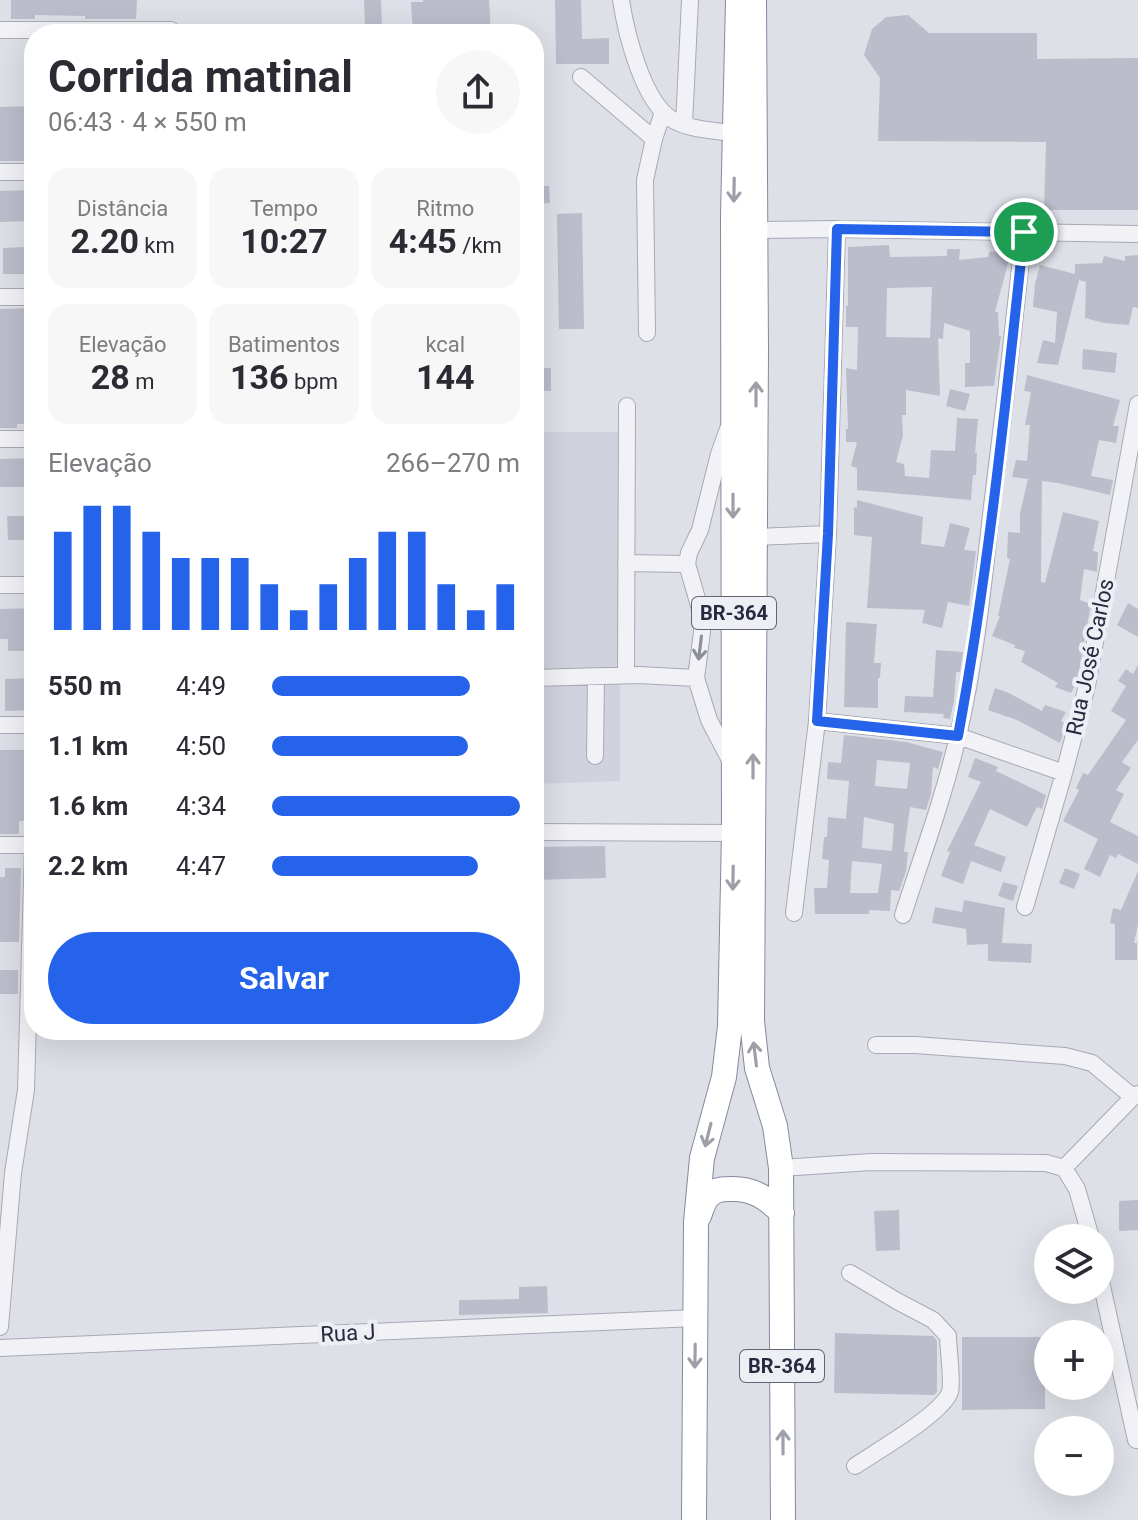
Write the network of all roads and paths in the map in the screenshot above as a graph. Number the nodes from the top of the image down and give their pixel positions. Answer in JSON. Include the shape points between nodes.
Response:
{"nodes":[{"id":1,"x":621,"y":0,"type":"edge"},
{"id":2,"x":690,"y":0,"type":"edge"},
{"id":3,"x":738,"y":0,"type":"edge"},
{"id":4,"x":754,"y":0,"type":"edge"},
{"id":5,"x":0,"y":30,"type":"edge"},
{"id":6,"x":24,"y":30,"type":"edge"},
{"id":7,"x":581,"y":77,"type":"dead end"},
{"id":8,"x":663,"y":112,"type":"junction"},
{"id":9,"x":684,"y":125,"type":"junction"},
{"id":10,"x":735,"y":134,"type":"junction"},
{"id":11,"x":654,"y":139,"type":"junction"},
{"id":12,"x":0,"y":172,"type":"edge"},
{"id":13,"x":24,"y":172,"type":"edge"},
{"id":14,"x":837,"y":229,"type":"junction"},
{"id":15,"x":754,"y":230,"type":"junction"},
{"id":16,"x":1024,"y":232,"type":"junction"},
{"id":17,"x":1138,"y":234,"type":"edge"},
{"id":18,"x":0,"y":297,"type":"edge"},
{"id":19,"x":24,"y":297,"type":"edge"},
{"id":20,"x":647,"y":333,"type":"dead end"},
{"id":21,"x":1138,"y":404,"type":"edge"},
{"id":22,"x":627,"y":406,"type":"dead end"},
{"id":23,"x":733,"y":415,"type":"junction"},
{"id":24,"x":0,"y":439,"type":"edge"},
{"id":25,"x":24,"y":439,"type":"edge"},
{"id":26,"x":828,"y":534,"type":"junction"},
{"id":27,"x":755,"y":537,"type":"junction"},
{"id":28,"x":626,"y":563,"type":"junction"},
{"id":29,"x":687,"y":564,"type":"junction"},
{"id":30,"x":0,"y":585,"type":"edge"},
{"id":31,"x":24,"y":585,"type":"edge"},
{"id":32,"x":626,"y":675,"type":"junction"},
{"id":33,"x":596,"y":677,"type":"junction"},
{"id":34,"x":544,"y":678,"type":"edge"},
{"id":35,"x":696,"y":678,"type":"junction"},
{"id":36,"x":817,"y":721,"type":"junction"},
{"id":37,"x":0,"y":725,"type":"edge"},
{"id":38,"x":24,"y":725,"type":"edge"},
{"id":39,"x":958,"y":736,"type":"junction"},
{"id":40,"x":595,"y":756,"type":"dead end"},
{"id":41,"x":734,"y":767,"type":"junction"},
{"id":42,"x":1064,"y":773,"type":"junction"},
{"id":43,"x":544,"y":832,"type":"edge"},
{"id":44,"x":734,"y":833,"type":"junction"},
{"id":45,"x":0,"y":845,"type":"edge"},
{"id":46,"x":24,"y":845,"type":"edge"},
{"id":47,"x":1025,"y":907,"type":"dead end"},
{"id":48,"x":794,"y":913,"type":"dead end"},
{"id":49,"x":903,"y":915,"type":"dead end"},
{"id":50,"x":27,"y":1040,"type":"edge"},
{"id":51,"x":876,"y":1045,"type":"dead end"},
{"id":52,"x":1136,"y":1096,"type":"edge"},
{"id":53,"x":0,"y":1158,"type":"edge"},
{"id":54,"x":781,"y":1168,"type":"junction"},
{"id":55,"x":1064,"y":1168,"type":"junction"},
{"id":56,"x":13,"y":1173,"type":"junction"},
{"id":57,"x":782,"y":1213,"type":"junction"},
{"id":58,"x":696,"y":1222,"type":"junction"},
{"id":59,"x":1087,"y":1224,"type":"edge"},
{"id":60,"x":850,"y":1273,"type":"dead end"},
{"id":61,"x":1106,"y":1304,"type":"edge"},
{"id":62,"x":696,"y":1318,"type":"junction"},
{"id":63,"x":0,"y":1327,"type":"edge"},
{"id":64,"x":0,"y":1348,"type":"edge"},
{"id":65,"x":1136,"y":1440,"type":"edge"},
{"id":66,"x":855,"y":1466,"type":"dead end"},
{"id":67,"x":694,"y":1520,"type":"edge"},
{"id":68,"x":783,"y":1520,"type":"edge"}],
"edges":[{"from":1,"to":8,"type":"street","via":[[640,70]]},
{"from":2,"to":9,"type":"street"},
{"from":3,"to":10,"type":"highway","number":"BR-364"},
{"from":4,"to":15,"type":"highway","number":"BR-364"},
{"from":5,"to":6,"type":"street"},
{"from":7,"to":11,"type":"street"},
{"from":8,"to":9,"type":"street"},
{"from":8,"to":11,"type":"street"},
{"from":9,"to":10,"type":"street"},
{"from":10,"to":23,"type":"highway","number":"BR-364","one_way":true},
{"from":11,"to":20,"type":"street","via":[[645,180]]},
{"from":12,"to":13,"type":"street"},
{"from":14,"to":15,"type":"street"},
{"from":14,"to":16,"type":"street"},
{"from":14,"to":26,"type":"street"},
{"from":27,"to":15,"type":"highway","number":"BR-364","one_way":true},
{"from":16,"to":17,"type":"street"},
{"from":16,"to":39,"type":"street","via":[[981,606]]},
{"from":18,"to":19,"type":"street"},
{"from":21,"to":42,"type":"street","name":"Rua José Carlos","via":[[1087,686]]},
{"from":22,"to":28,"type":"street"},
{"from":23,"to":29,"type":"street"},
{"from":23,"to":41,"type":"highway","number":"BR-364","one_way":true},
{"from":24,"to":25,"type":"street"},
{"from":26,"to":27,"type":"street"},
{"from":26,"to":36,"type":"street"},
{"from":54,"to":27,"type":"highway","number":"BR-364","one_way":true,"via":[[757,1068],[752,1021]]},
{"from":28,"to":29,"type":"street"},
{"from":28,"to":32,"type":"street"},
{"from":29,"to":35,"type":"street","one_way":true,"via":[[702,616]]},
{"from":30,"to":31,"type":"street"},
{"from":32,"to":33,"type":"street"},
{"from":32,"to":35,"type":"street"},
{"from":33,"to":34,"type":"street"},
{"from":33,"to":40,"type":"street"},
{"from":35,"to":41,"type":"street","via":[[709,720]]},
{"from":36,"to":39,"type":"street"},
{"from":36,"to":48,"type":"street"},
{"from":37,"to":38,"type":"street"},
{"from":39,"to":42,"type":"street"},
{"from":39,"to":49,"type":"street"},
{"from":41,"to":44,"type":"highway","number":"BR-364"},
{"from":42,"to":47,"type":"street","name":"Rua José Carlos"},
{"from":43,"to":44,"type":"street"},
{"from":44,"to":58,"type":"highway","number":"BR-364","one_way":true,"via":[[730,1026],[724,1077],[702,1158]]},
{"from":45,"to":46,"type":"street"},
{"from":50,"to":56,"type":"street"},
{"from":51,"to":52,"type":"street","via":[[1065,1056],[1092,1063]]},
{"from":52,"to":55,"type":"street"},
{"from":53,"to":56,"type":"street"},
{"from":54,"to":55,"type":"street","via":[[896,1162],[1046,1163]]},
{"from":54,"to":57,"type":"highway","number":"BR-364"},
{"from":55,"to":59,"type":"street","via":[[1077,1189]]},
{"from":56,"to":63,"type":"street"},
{"from":57,"to":58,"type":"highway","via":[[753,1191],[718,1189],[707,1198]]},
{"from":68,"to":57,"type":"highway","number":"BR-364","one_way":true},
{"from":58,"to":62,"type":"highway","number":"BR-364"},
{"from":60,"to":66,"type":"street","via":[[933,1320],[948,1336],[951,1391],[942,1406]]},
{"from":61,"to":65,"type":"street"},
{"from":62,"to":64,"type":"street","name":"Rua J"},
{"from":62,"to":67,"type":"highway","number":"BR-364","one_way":true}]}
